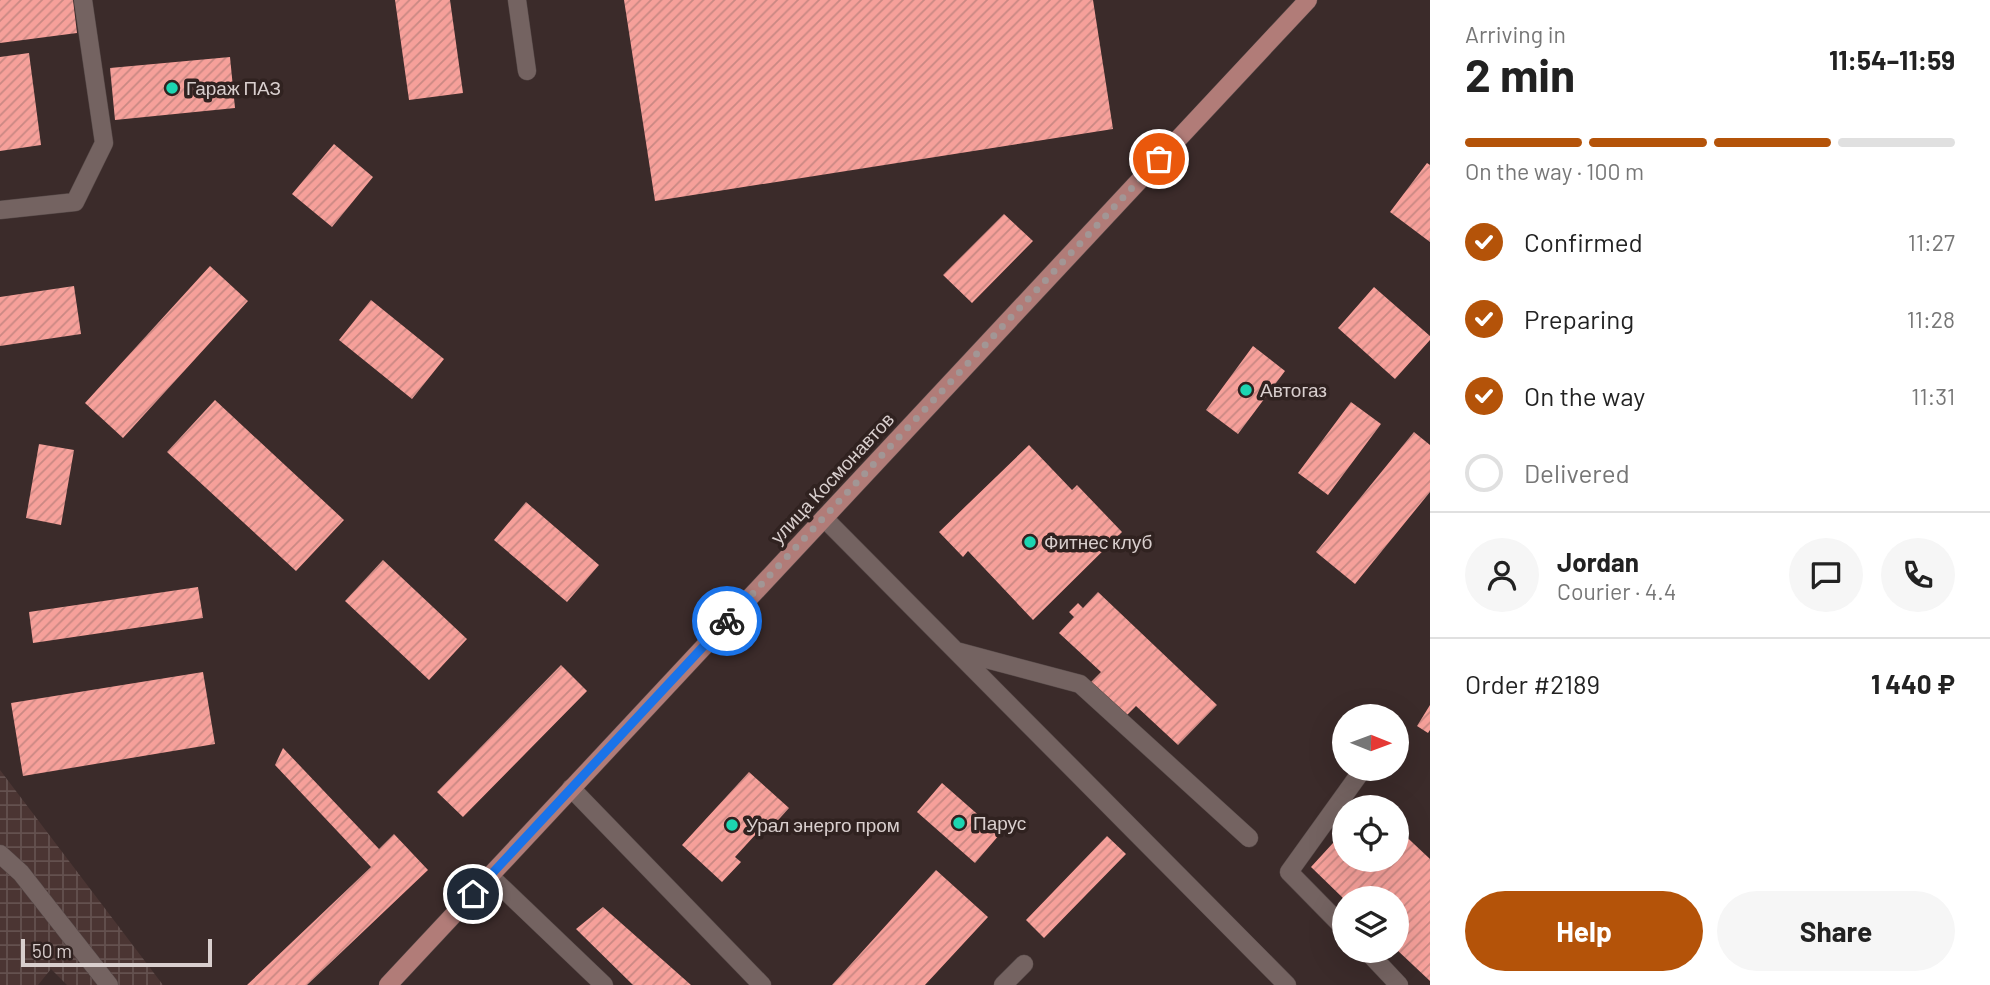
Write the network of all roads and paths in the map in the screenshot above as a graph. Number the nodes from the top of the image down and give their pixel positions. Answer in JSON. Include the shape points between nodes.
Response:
{"nodes":[{"id":1,"x":83,"y":0,"type":"edge"},
{"id":2,"x":517,"y":0,"type":"edge"},
{"id":3,"x":1308,"y":0,"type":"edge"},
{"id":4,"x":527,"y":71,"type":"dead end"},
{"id":5,"x":0,"y":210,"type":"edge"},
{"id":6,"x":824,"y":518,"type":"junction"},
{"id":7,"x":956,"y":651,"type":"junction"},
{"id":8,"x":1354,"y":781,"type":"edge"},
{"id":9,"x":571,"y":788,"type":"junction"},
{"id":10,"x":1249,"y":838,"type":"dead end"},
{"id":11,"x":0,"y":854,"type":"edge"},
{"id":12,"x":490,"y":876,"type":"junction"},
{"id":13,"x":1332,"y":916,"type":"edge"},
{"id":14,"x":1378,"y":963,"type":"edge"},
{"id":15,"x":1024,"y":964,"type":"dead end"},
{"id":16,"x":108,"y":985,"type":"edge"},
{"id":17,"x":388,"y":985,"type":"edge"},
{"id":18,"x":604,"y":985,"type":"edge"},
{"id":19,"x":762,"y":985,"type":"edge"},
{"id":20,"x":1003,"y":985,"type":"edge"},
{"id":21,"x":1287,"y":985,"type":"edge"},
{"id":22,"x":1399,"y":985,"type":"edge"}],
"edges":[{"from":1,"to":5,"type":"lane","via":[[104,143],[75,202]]},
{"from":2,"to":4,"type":"lane"},
{"from":3,"to":6,"type":"main road","name":"улица Космонавтов"},
{"from":6,"to":7,"type":"lane"},
{"from":6,"to":9,"type":"main road","name":"улица Космонавтов"},
{"from":7,"to":10,"type":"lane","via":[[1080,684]]},
{"from":7,"to":21,"type":"lane"},
{"from":8,"to":13,"type":"lane","via":[[1289,872]]},
{"from":9,"to":12,"type":"main road","name":"улица Космонавтов"},
{"from":9,"to":19,"type":"lane"},
{"from":11,"to":16,"type":"lane","via":[[21,873]]},
{"from":12,"to":17,"type":"main road","name":"улица Космонавтов"},
{"from":12,"to":18,"type":"lane"},
{"from":14,"to":22,"type":"lane"},
{"from":15,"to":20,"type":"lane"}]}
